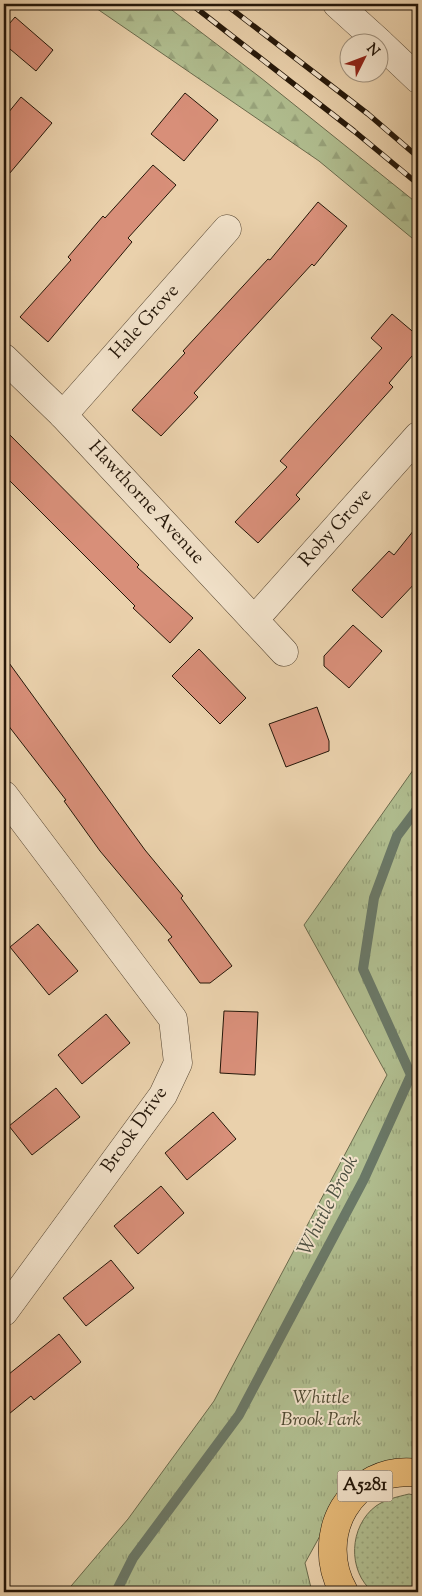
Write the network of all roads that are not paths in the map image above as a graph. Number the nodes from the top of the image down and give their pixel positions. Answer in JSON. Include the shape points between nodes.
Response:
{"nodes":[{"id":1,"x":337,"y":4,"type":"edge"},
{"id":2,"x":367,"y":32,"type":"edge"},
{"id":3,"x":390,"y":53,"type":"edge"},
{"id":4,"x":418,"y":79,"type":"edge"},
{"id":5,"x":227,"y":229,"type":"dead end"},
{"id":6,"x":4,"y":358,"type":"edge"},
{"id":7,"x":63,"y":415,"type":"junction"},
{"id":8,"x":418,"y":436,"type":"edge"},
{"id":9,"x":254,"y":620,"type":"junction"},
{"id":10,"x":284,"y":652,"type":"dead end"},
{"id":11,"x":4,"y":795,"type":"edge"},
{"id":12,"x":4,"y":1312,"type":"edge"},
{"id":13,"x":415,"y":1470,"type":"edge"},
{"id":14,"x":336,"y":1585,"type":"edge"}],
"edges":[{"from":1,"to":2,"type":"street"},
{"from":3,"to":4,"type":"street"},
{"from":5,"to":7,"type":"street","name":"Hale Grove"},
{"from":6,"to":7,"type":"street","name":"Hawthorne Avenue"},
{"from":7,"to":9,"type":"street","name":"Hawthorne Avenue"},
{"from":8,"to":9,"type":"street","name":"Roby Grove"},
{"from":9,"to":10,"type":"street","name":"Hawthorne Avenue"},
{"from":11,"to":12,"type":"street","name":"Brook Drive","via":[[173,1019],[178,1063],[163,1095]]},
{"from":13,"to":14,"type":"main road","number":"A5281","via":[[388,1474],[369,1483],[353,1495],[341,1512],[331,1551]]}]}
